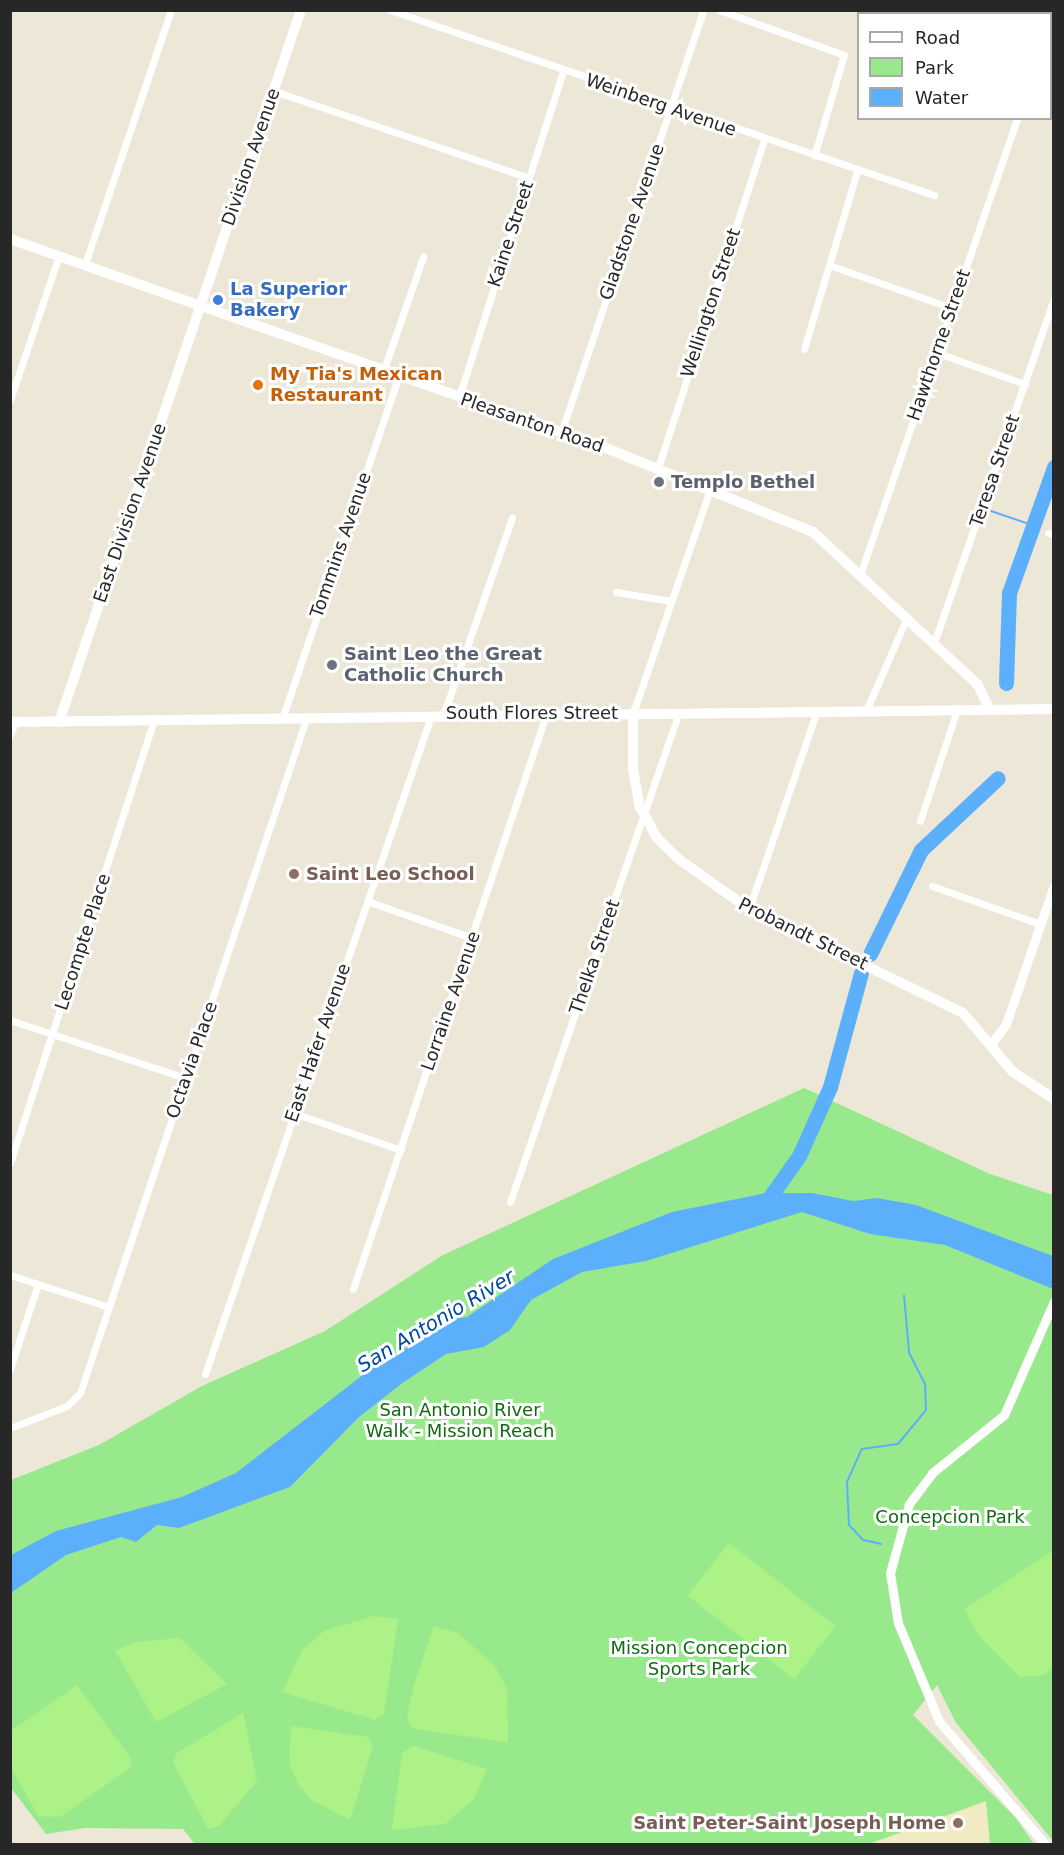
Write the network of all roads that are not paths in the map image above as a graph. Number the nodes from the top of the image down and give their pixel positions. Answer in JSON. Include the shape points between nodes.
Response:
{"nodes":[{"id":1,"x":171,"y":10,"type":"edge"},
{"id":2,"x":301,"y":10,"type":"edge"},
{"id":3,"x":390,"y":10,"type":"edge"},
{"id":4,"x":703,"y":10,"type":"edge"},
{"id":5,"x":719,"y":10,"type":"edge"},
{"id":6,"x":563,"y":72,"type":"junction"},
{"id":7,"x":274,"y":91,"type":"junction"},
{"id":8,"x":670,"y":108,"type":"junction"},
{"id":9,"x":1016,"y":120,"type":"edge"},
{"id":10,"x":764,"y":139,"type":"junction"},
{"id":11,"x":814,"y":156,"type":"junction"},
{"id":12,"x":857,"y":171,"type":"junction"},
{"id":13,"x":530,"y":178,"type":"junction"},
{"id":14,"x":934,"y":195,"type":"dead end"},
{"id":15,"x":10,"y":239,"type":"edge"},
{"id":16,"x":58,"y":255,"type":"junction"},
{"id":17,"x":423,"y":257,"type":"dead end"},
{"id":18,"x":85,"y":264,"type":"junction"},
{"id":19,"x":829,"y":265,"type":"junction"},
{"id":20,"x":1053,"y":299,"type":"edge"},
{"id":21,"x":202,"y":304,"type":"junction"},
{"id":22,"x":952,"y":308,"type":"junction"},
{"id":23,"x":804,"y":350,"type":"dead end"},
{"id":24,"x":936,"y":352,"type":"junction"},
{"id":25,"x":384,"y":369,"type":"junction"},
{"id":26,"x":399,"y":375,"type":"junction"},
{"id":27,"x":1025,"y":384,"type":"junction"},
{"id":28,"x":459,"y":397,"type":"junction"},
{"id":29,"x":10,"y":400,"type":"edge"},
{"id":30,"x":561,"y":433,"type":"junction"},
{"id":31,"x":658,"y":468,"type":"junction"},
{"id":32,"x":710,"y":490,"type":"junction"},
{"id":33,"x":513,"y":518,"type":"dead end"},
{"id":34,"x":861,"y":572,"type":"junction"},
{"id":35,"x":616,"y":592,"type":"dead end"},
{"id":36,"x":671,"y":601,"type":"junction"},
{"id":37,"x":907,"y":617,"type":"junction"},
{"id":38,"x":934,"y":643,"type":"junction"},
{"id":39,"x":989,"y":709,"type":"junction"},
{"id":40,"x":1053,"y":709,"type":"edge"},
{"id":41,"x":957,"y":710,"type":"junction"},
{"id":42,"x":818,"y":711,"type":"junction"},
{"id":43,"x":866,"y":711,"type":"junction"},
{"id":44,"x":547,"y":712,"type":"junction"},
{"id":45,"x":679,"y":712,"type":"junction"},
{"id":46,"x":432,"y":713,"type":"junction"},
{"id":47,"x":444,"y":713,"type":"junction"},
{"id":48,"x":633,"y":713,"type":"junction"},
{"id":49,"x":283,"y":716,"type":"junction"},
{"id":50,"x":307,"y":716,"type":"junction"},
{"id":51,"x":154,"y":720,"type":"junction"},
{"id":52,"x":13,"y":722,"type":"edge"},
{"id":53,"x":59,"y":722,"type":"junction"},
{"id":54,"x":10,"y":735,"type":"edge"},
{"id":55,"x":644,"y":815,"type":"junction"},
{"id":56,"x":920,"y":820,"type":"dead end"},
{"id":57,"x":1053,"y":885,"type":"edge"},
{"id":58,"x":932,"y":886,"type":"dead end"},
{"id":59,"x":367,"y":901,"type":"junction"},
{"id":60,"x":749,"y":909,"type":"junction"},
{"id":61,"x":1040,"y":924,"type":"junction"},
{"id":62,"x":472,"y":938,"type":"junction"},
{"id":63,"x":10,"y":1020,"type":"edge"},
{"id":64,"x":53,"y":1034,"type":"junction"},
{"id":65,"x":992,"y":1044,"type":"junction"},
{"id":66,"x":185,"y":1078,"type":"junction"},
{"id":67,"x":1053,"y":1099,"type":"edge"},
{"id":68,"x":294,"y":1113,"type":"junction"},
{"id":69,"x":401,"y":1150,"type":"junction"},
{"id":70,"x":10,"y":1163,"type":"edge"},
{"id":71,"x":510,"y":1202,"type":"dead end"},
{"id":72,"x":10,"y":1275,"type":"edge"},
{"id":73,"x":38,"y":1284,"type":"junction"},
{"id":74,"x":352,"y":1289,"type":"dead end"},
{"id":75,"x":1053,"y":1301,"type":"edge"},
{"id":76,"x":109,"y":1306,"type":"junction"},
{"id":77,"x":10,"y":1369,"type":"edge"},
{"id":78,"x":205,"y":1374,"type":"dead end"},
{"id":79,"x":10,"y":1428,"type":"edge"},
{"id":80,"x":1045,"y":1845,"type":"edge"}],
"edges":[{"from":1,"to":18,"type":"street"},
{"from":2,"to":7,"type":"main road","name":"Division Avenue"},
{"from":3,"to":6,"type":"street","name":"Weinberg Avenue"},
{"from":4,"to":8,"type":"street","name":"Gladstone Avenue"},
{"from":5,"to":11,"type":"street","via":[[842,53],[844,64]]},
{"from":6,"to":8,"type":"street","name":"Weinberg Avenue"},
{"from":6,"to":13,"type":"street","name":"Kaine Street"},
{"from":7,"to":13,"type":"street"},
{"from":7,"to":21,"type":"main road","name":"Division Avenue"},
{"from":8,"to":10,"type":"street","name":"Weinberg Avenue"},
{"from":8,"to":30,"type":"street","name":"Gladstone Avenue"},
{"from":9,"to":22,"type":"street","name":"Hawthorne Street"},
{"from":10,"to":11,"type":"street","name":"Weinberg Avenue"},
{"from":10,"to":31,"type":"street","name":"Wellington Street"},
{"from":11,"to":12,"type":"street","name":"Weinberg Avenue"},
{"from":12,"to":14,"type":"street","name":"Weinberg Avenue"},
{"from":12,"to":19,"type":"street"},
{"from":13,"to":28,"type":"street","name":"Kaine Street"},
{"from":15,"to":16,"type":"main road","name":"Pleasanton Road"},
{"from":16,"to":18,"type":"main road","name":"Pleasanton Road"},
{"from":16,"to":29,"type":"street"},
{"from":17,"to":25,"type":"street"},
{"from":18,"to":21,"type":"main road","name":"Pleasanton Road"},
{"from":19,"to":22,"type":"street"},
{"from":19,"to":23,"type":"street"},
{"from":20,"to":27,"type":"street","name":"Teresa Street"},
{"from":21,"to":25,"type":"main road","name":"Pleasanton Road"},
{"from":21,"to":53,"type":"main road","name":"East Division Avenue"},
{"from":22,"to":24,"type":"street","name":"Hawthorne Street"},
{"from":24,"to":27,"type":"street"},
{"from":24,"to":34,"type":"street","name":"Hawthorne Street"},
{"from":25,"to":26,"type":"main road","name":"Pleasanton Road"},
{"from":26,"to":28,"type":"main road","name":"Pleasanton Road"},
{"from":26,"to":49,"type":"street","name":"Tommins Avenue"},
{"from":27,"to":38,"type":"street","name":"Teresa Street"},
{"from":28,"to":30,"type":"main road","name":"Pleasanton Road"},
{"from":30,"to":31,"type":"main road","name":"Pleasanton Road"},
{"from":31,"to":32,"type":"main road","name":"Pleasanton Road"},
{"from":32,"to":34,"type":"main road","name":"Pleasanton Road","via":[[821,536]]},
{"from":32,"to":36,"type":"street"},
{"from":33,"to":47,"type":"street"},
{"from":34,"to":37,"type":"main road","name":"Pleasanton Road"},
{"from":35,"to":36,"type":"street"},
{"from":36,"to":48,"type":"street"},
{"from":37,"to":38,"type":"main road","name":"Pleasanton Road"},
{"from":37,"to":43,"type":"street"},
{"from":38,"to":39,"type":"main road","name":"Pleasanton Road","via":[[978,685]]},
{"from":39,"to":40,"type":"main road","name":"South Flores Street"},
{"from":39,"to":41,"type":"main road","name":"South Flores Street"},
{"from":41,"to":43,"type":"main road","name":"South Flores Street"},
{"from":41,"to":56,"type":"street"},
{"from":42,"to":43,"type":"main road","name":"South Flores Street"},
{"from":42,"to":45,"type":"main road","name":"South Flores Street"},
{"from":42,"to":60,"type":"street"},
{"from":44,"to":47,"type":"main road","name":"South Flores Street"},
{"from":44,"to":48,"type":"main road","name":"South Flores Street"},
{"from":44,"to":62,"type":"street","name":"Lorraine Avenue"},
{"from":45,"to":48,"type":"main road","name":"South Flores Street"},
{"from":45,"to":55,"type":"street","name":"Thelka Street"},
{"from":46,"to":47,"type":"main road","name":"South Flores Street"},
{"from":46,"to":50,"type":"main road","name":"South Flores Street"},
{"from":46,"to":59,"type":"street","name":"East Hafer Avenue"},
{"from":48,"to":55,"type":"main road","name":"Probandt Street","via":[[633,769]]},
{"from":49,"to":50,"type":"main road","name":"South Flores Street"},
{"from":49,"to":51,"type":"main road","name":"South Flores Street"},
{"from":50,"to":66,"type":"street","name":"Octavia Place"},
{"from":51,"to":53,"type":"main road","name":"South Flores Street"},
{"from":51,"to":64,"type":"street","name":"Lecompte Place"},
{"from":52,"to":53,"type":"main road","name":"South Flores Street"},
{"from":52,"to":54,"type":"street"},
{"from":55,"to":60,"type":"main road","name":"Probandt Street","via":[[680,860]]},
{"from":55,"to":71,"type":"street","name":"Thelka Street"},
{"from":57,"to":61,"type":"street"},
{"from":58,"to":61,"type":"street"},
{"from":59,"to":62,"type":"street"},
{"from":59,"to":68,"type":"street","name":"East Hafer Avenue"},
{"from":60,"to":65,"type":"main road","name":"Probandt Street","via":[[948,1004]]},
{"from":61,"to":65,"type":"street","via":[[1006,1024]]},
{"from":62,"to":69,"type":"street","name":"Lorraine Avenue"},
{"from":63,"to":64,"type":"street"},
{"from":64,"to":66,"type":"street"},
{"from":64,"to":70,"type":"street","name":"Lecompte Place"},
{"from":65,"to":67,"type":"main road","name":"Probandt Street","via":[[1025,1084]]},
{"from":66,"to":76,"type":"street","name":"Octavia Place"},
{"from":68,"to":69,"type":"street"},
{"from":68,"to":78,"type":"street","name":"East Hafer Avenue"},
{"from":69,"to":74,"type":"street","name":"Lorraine Avenue"},
{"from":72,"to":73,"type":"street"},
{"from":73,"to":76,"type":"street"},
{"from":73,"to":77,"type":"street"},
{"from":75,"to":80,"type":"street","via":[[1004,1415],[932,1473],[909,1504],[891,1573],[898,1623],[939,1721]]},
{"from":76,"to":79,"type":"street","name":"Octavia Place","via":[[73,1401]]}]}
